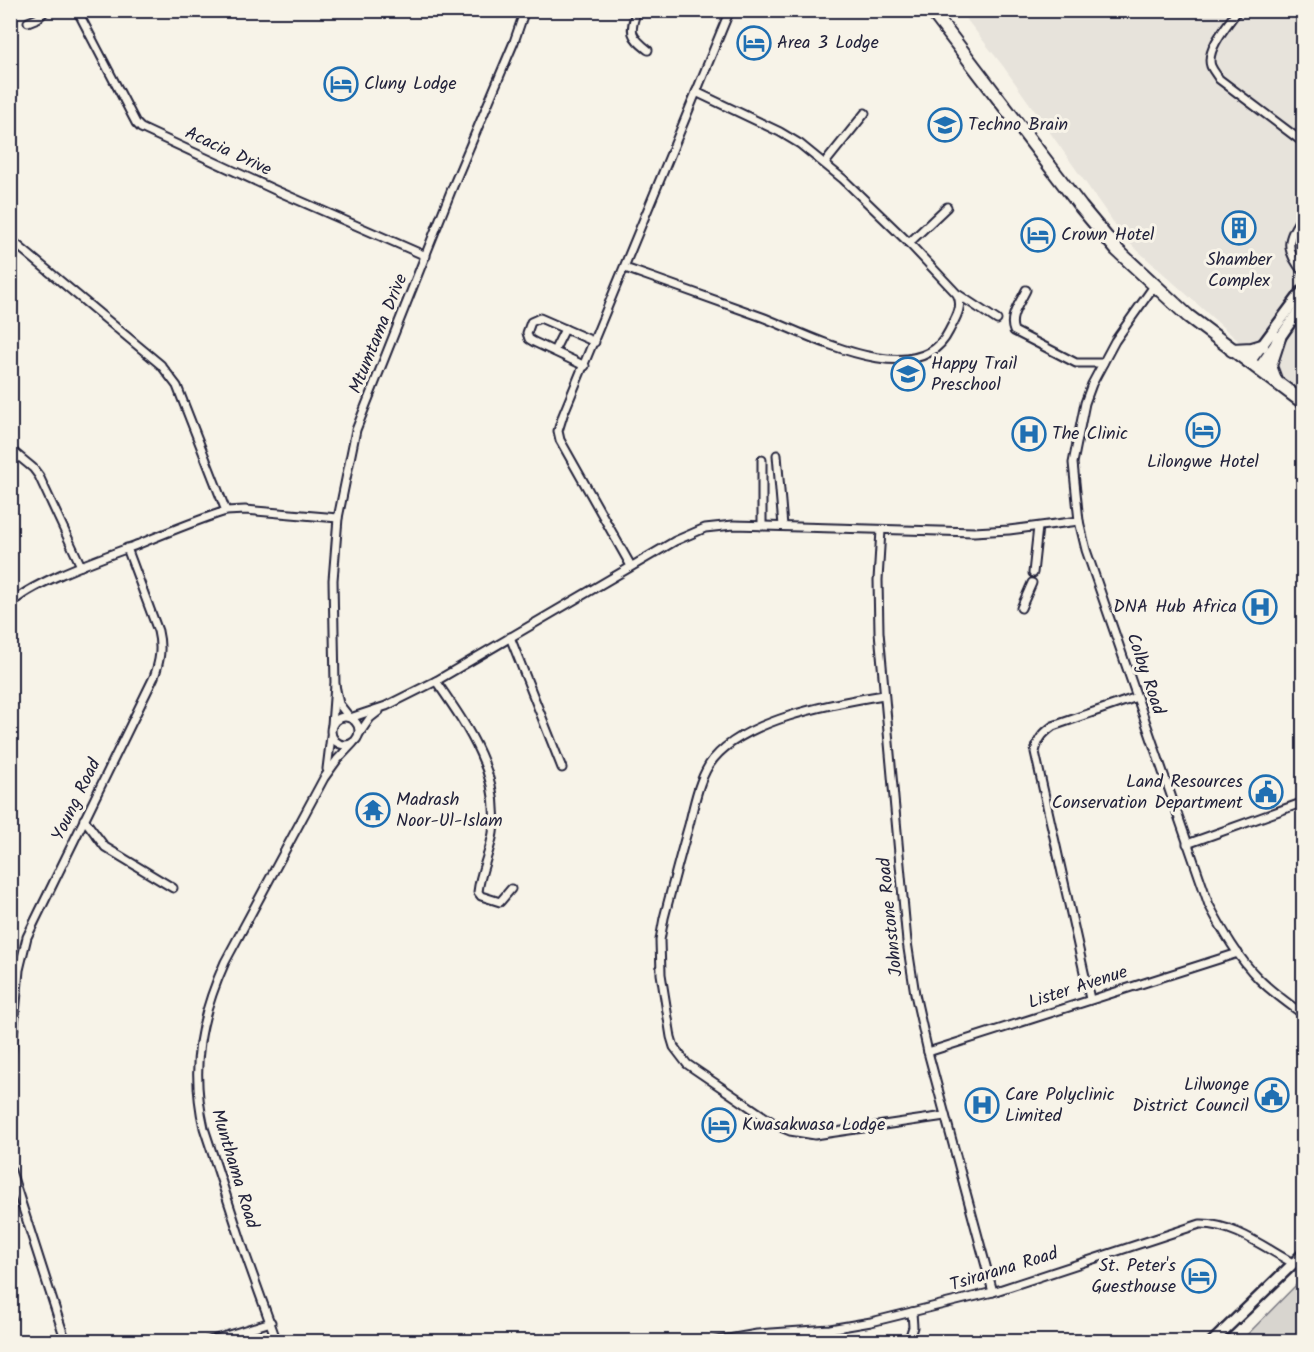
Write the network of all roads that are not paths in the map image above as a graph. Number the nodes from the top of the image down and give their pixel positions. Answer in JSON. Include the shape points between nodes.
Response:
{"nodes":[{"id":1,"x":46,"y":10,"type":"edge"},
{"id":2,"x":76,"y":10,"type":"edge"},
{"id":3,"x":525,"y":10,"type":"edge"},
{"id":4,"x":637,"y":10,"type":"edge"},
{"id":5,"x":730,"y":10,"type":"edge"},
{"id":6,"x":778,"y":10,"type":"edge"},
{"id":7,"x":814,"y":10,"type":"edge"},
{"id":8,"x":931,"y":10,"type":"edge"},
{"id":9,"x":1238,"y":10,"type":"edge"},
{"id":10,"x":28,"y":22,"type":"dead end"},
{"id":11,"x":648,"y":50,"type":"dead end"},
{"id":12,"x":696,"y":92,"type":"junction"},
{"id":13,"x":865,"y":113,"type":"dead end"},
{"id":14,"x":1304,"y":143,"type":"edge"},
{"id":15,"x":825,"y":164,"type":"junction"},
{"id":16,"x":947,"y":207,"type":"dead end"},
{"id":17,"x":1304,"y":214,"type":"edge"},
{"id":18,"x":10,"y":239,"type":"edge"},
{"id":19,"x":909,"y":243,"type":"junction"},
{"id":20,"x":426,"y":256,"type":"junction"},
{"id":21,"x":625,"y":268,"type":"junction"},
{"id":22,"x":1304,"y":273,"type":"edge"},
{"id":23,"x":1155,"y":286,"type":"junction"},
{"id":24,"x":1304,"y":289,"type":"edge"},
{"id":25,"x":1026,"y":290,"type":"dead end"},
{"id":26,"x":957,"y":294,"type":"junction"},
{"id":27,"x":1304,"y":303,"type":"edge"},
{"id":28,"x":997,"y":320,"type":"dead end"},
{"id":29,"x":565,"y":329,"type":"junction"},
{"id":30,"x":1279,"y":338,"type":"junction"},
{"id":31,"x":595,"y":342,"type":"junction"},
{"id":32,"x":1262,"y":346,"type":"junction"},
{"id":33,"x":1232,"y":350,"type":"junction"},
{"id":34,"x":554,"y":351,"type":"junction"},
{"id":35,"x":1103,"y":363,"type":"junction"},
{"id":36,"x":585,"y":366,"type":"junction"},
{"id":37,"x":1253,"y":366,"type":"junction"},
{"id":38,"x":1276,"y":383,"type":"junction"},
{"id":39,"x":1304,"y":403,"type":"edge"},
{"id":40,"x":10,"y":450,"type":"edge"},
{"id":41,"x":777,"y":455,"type":"dead end"},
{"id":42,"x":762,"y":460,"type":"dead end"},
{"id":43,"x":226,"y":511,"type":"junction"},
{"id":44,"x":338,"y":518,"type":"junction"},
{"id":45,"x":1079,"y":521,"type":"junction"},
{"id":46,"x":762,"y":526,"type":"junction"},
{"id":47,"x":783,"y":526,"type":"junction"},
{"id":48,"x":1038,"y":527,"type":"junction"},
{"id":49,"x":881,"y":530,"type":"junction"},
{"id":50,"x":127,"y":548,"type":"junction"},
{"id":51,"x":81,"y":566,"type":"junction"},
{"id":52,"x":631,"y":566,"type":"junction"},
{"id":53,"x":1033,"y":573,"type":"dead end"},
{"id":54,"x":1032,"y":583,"type":"dead end"},
{"id":55,"x":10,"y":605,"type":"edge"},
{"id":56,"x":1021,"y":608,"type":"dead end"},
{"id":57,"x":510,"y":637,"type":"junction"},
{"id":58,"x":436,"y":681,"type":"junction"},
{"id":59,"x":335,"y":685,"type":"junction"},
{"id":60,"x":884,"y":695,"type":"junction"},
{"id":61,"x":1137,"y":698,"type":"junction"},
{"id":62,"x":386,"y":706,"type":"junction"},
{"id":63,"x":350,"y":718,"type":"junction"},
{"id":64,"x":332,"y":725,"type":"junction"},
{"id":65,"x":359,"y":734,"type":"junction"},
{"id":66,"x":331,"y":735,"type":"junction"},
{"id":67,"x":353,"y":742,"type":"junction"},
{"id":68,"x":562,"y":768,"type":"dead end"},
{"id":69,"x":324,"y":778,"type":"junction"},
{"id":70,"x":1304,"y":801,"type":"edge"},
{"id":71,"x":84,"y":819,"type":"junction"},
{"id":72,"x":1187,"y":844,"type":"junction"},
{"id":73,"x":173,"y":888,"type":"dead end"},
{"id":74,"x":511,"y":889,"type":"dead end"},
{"id":75,"x":1238,"y":952,"type":"junction"},
{"id":76,"x":1090,"y":999,"type":"junction"},
{"id":77,"x":1304,"y":1015,"type":"edge"},
{"id":78,"x":928,"y":1052,"type":"junction"},
{"id":79,"x":10,"y":1070,"type":"edge"},
{"id":80,"x":945,"y":1116,"type":"junction"},
{"id":81,"x":10,"y":1168,"type":"edge"},
{"id":82,"x":1304,"y":1253,"type":"edge"},
{"id":83,"x":1293,"y":1263,"type":"junction"},
{"id":84,"x":993,"y":1292,"type":"junction"},
{"id":85,"x":912,"y":1312,"type":"junction"},
{"id":86,"x":271,"y":1322,"type":"junction"},
{"id":87,"x":66,"y":1341,"type":"edge"},
{"id":88,"x":206,"y":1341,"type":"edge"},
{"id":89,"x":277,"y":1341,"type":"edge"},
{"id":90,"x":711,"y":1341,"type":"edge"},
{"id":91,"x":908,"y":1341,"type":"edge"},
{"id":92,"x":1212,"y":1341,"type":"edge"}],
"edges":[{"from":1,"to":10,"type":"street"},
{"from":2,"to":20,"type":"street","name":"Acacia Drive","via":[[141,128]]},
{"from":3,"to":20,"type":"street","name":"Mtumtama Drive"},
{"from":4,"to":11,"type":"street","via":[[632,35]]},
{"from":5,"to":12,"type":"street"},
{"from":6,"to":7,"type":"street"},
{"from":8,"to":23,"type":"highway","via":[[1103,235]]},
{"from":9,"to":14,"type":"street","via":[[1218,38],[1210,55],[1211,66],[1219,79]]},
{"from":12,"to":15,"type":"street","via":[[780,132]]},
{"from":12,"to":21,"type":"street"},
{"from":13,"to":15,"type":"street"},
{"from":15,"to":19,"type":"street"},
{"from":16,"to":19,"type":"street"},
{"from":17,"to":22,"type":"street","via":[[1290,237],[1289,249]]},
{"from":18,"to":43,"type":"street","via":[[161,365],[177,386]]},
{"from":19,"to":26,"type":"street"},
{"from":20,"to":44,"type":"street","name":"Mtumtama Drive","via":[[357,430]]},
{"from":21,"to":26,"type":"street","via":[[844,351],[880,358],[913,358],[933,351],[941,344],[959,309]]},
{"from":21,"to":31,"type":"street"},
{"from":23,"to":33,"type":"highway"},
{"from":23,"to":35,"type":"street","name":"Colby Road"},
{"from":24,"to":32,"type":"main road"},
{"from":25,"to":35,"type":"street","via":[[1013,315],[1014,331],[1076,363]]},
{"from":26,"to":28,"type":"street"},
{"from":27,"to":30,"type":"main road"},
{"from":29,"to":31,"type":"street"},
{"from":29,"to":34,"type":"street"},
{"from":29,"to":34,"type":"street","via":[[540,318],[531,322],[526,333],[529,339]]},
{"from":30,"to":37,"type":"main road"},
{"from":30,"to":38,"type":"highway","via":[[1270,366]]},
{"from":31,"to":36,"type":"street"},
{"from":32,"to":33,"type":"highway"},
{"from":32,"to":37,"type":"main road"},
{"from":33,"to":37,"type":"highway"},
{"from":34,"to":36,"type":"street"},
{"from":35,"to":45,"type":"street","name":"Colby Road","via":[[1088,393],[1076,446],[1074,478]]},
{"from":36,"to":52,"type":"street","via":[[560,424],[560,440]]},
{"from":37,"to":38,"type":"highway"},
{"from":38,"to":39,"type":"highway"},
{"from":40,"to":51,"type":"street","via":[[39,477]]},
{"from":41,"to":47,"type":"street"},
{"from":42,"to":46,"type":"street"},
{"from":43,"to":44,"type":"street"},
{"from":43,"to":50,"type":"street"},
{"from":44,"to":59,"type":"street","name":"Mtumtama Drive","via":[[333,580]]},
{"from":45,"to":48,"type":"street"},
{"from":45,"to":61,"type":"street","name":"Colby Road"},
{"from":46,"to":47,"type":"street"},
{"from":46,"to":52,"type":"street","via":[[705,528]]},
{"from":47,"to":49,"type":"street"},
{"from":48,"to":49,"type":"street","via":[[974,532]]},
{"from":48,"to":53,"type":"street"},
{"from":49,"to":60,"type":"street","name":"Johnstone Road","via":[[878,607]]},
{"from":50,"to":51,"type":"street"},
{"from":50,"to":71,"type":"street","name":"Young Road","via":[[158,632],[160,660]]},
{"from":51,"to":55,"type":"street","via":[[29,590]]},
{"from":52,"to":57,"type":"street"},
{"from":54,"to":56,"type":"street"},
{"from":57,"to":58,"type":"street"},
{"from":57,"to":68,"type":"street"},
{"from":58,"to":62,"type":"street"},
{"from":58,"to":74,"type":"street","via":[[478,744],[492,792],[493,832],[478,892],[500,902]]},
{"from":59,"to":63,"type":"street","via":[[339,704]]},
{"from":59,"to":64,"type":"street"},
{"from":60,"to":78,"type":"street","name":"Johnstone Road","via":[[910,967]]},
{"from":60,"to":80,"type":"street","via":[[793,715],[762,726],[733,740],[713,760],[699,784],[664,918],[661,974],[671,1037],[687,1064],[778,1126],[815,1135]]},
{"from":61,"to":72,"type":"street","name":"Colby Road"},
{"from":61,"to":76,"type":"street","via":[[1053,726],[1037,741],[1035,752]]},
{"from":62,"to":63,"type":"street"},
{"from":62,"to":65,"type":"street","via":[[370,718]]},
{"from":63,"to":64,"type":"street","via":[[338,719]]},
{"from":63,"to":65,"type":"street","via":[[357,724]]},
{"from":64,"to":66,"type":"street"},
{"from":65,"to":67,"type":"street"},
{"from":66,"to":67,"type":"street","via":[[338,743]]},
{"from":66,"to":69,"type":"street"},
{"from":67,"to":69,"type":"street"},
{"from":69,"to":86,"type":"street","name":"Munthama Road","via":[[225,962],[208,1001],[197,1055],[204,1128]]},
{"from":70,"to":72,"type":"street"},
{"from":71,"to":73,"type":"street","via":[[105,847]]},
{"from":71,"to":79,"type":"street","name":"Young Road","via":[[23,948]]},
{"from":72,"to":75,"type":"street","name":"Colby Road","via":[[1209,905]]},
{"from":75,"to":76,"type":"street","name":"Lister Avenue"},
{"from":75,"to":77,"type":"street","name":"Colby Road","via":[[1258,978]]},
{"from":76,"to":78,"type":"street","name":"Lister Avenue"},
{"from":78,"to":80,"type":"street","name":"Johnstone Road"},
{"from":80,"to":84,"type":"street","name":"Johnstone Road"},
{"from":81,"to":87,"type":"street"},
{"from":82,"to":83,"type":"main road"},
{"from":83,"to":84,"type":"street","name":"Tsirarana Road","via":[[1227,1228],[1200,1224]]},
{"from":83,"to":92,"type":"main road"},
{"from":84,"to":85,"type":"street","name":"Tsirarana Road"},
{"from":85,"to":90,"type":"street","name":"Tsirarana Road","via":[[850,1326]]},
{"from":85,"to":91,"type":"street","via":[[912,1334]]},
{"from":86,"to":88,"type":"street"},
{"from":86,"to":89,"type":"street","name":"Munthama Road"}]}
